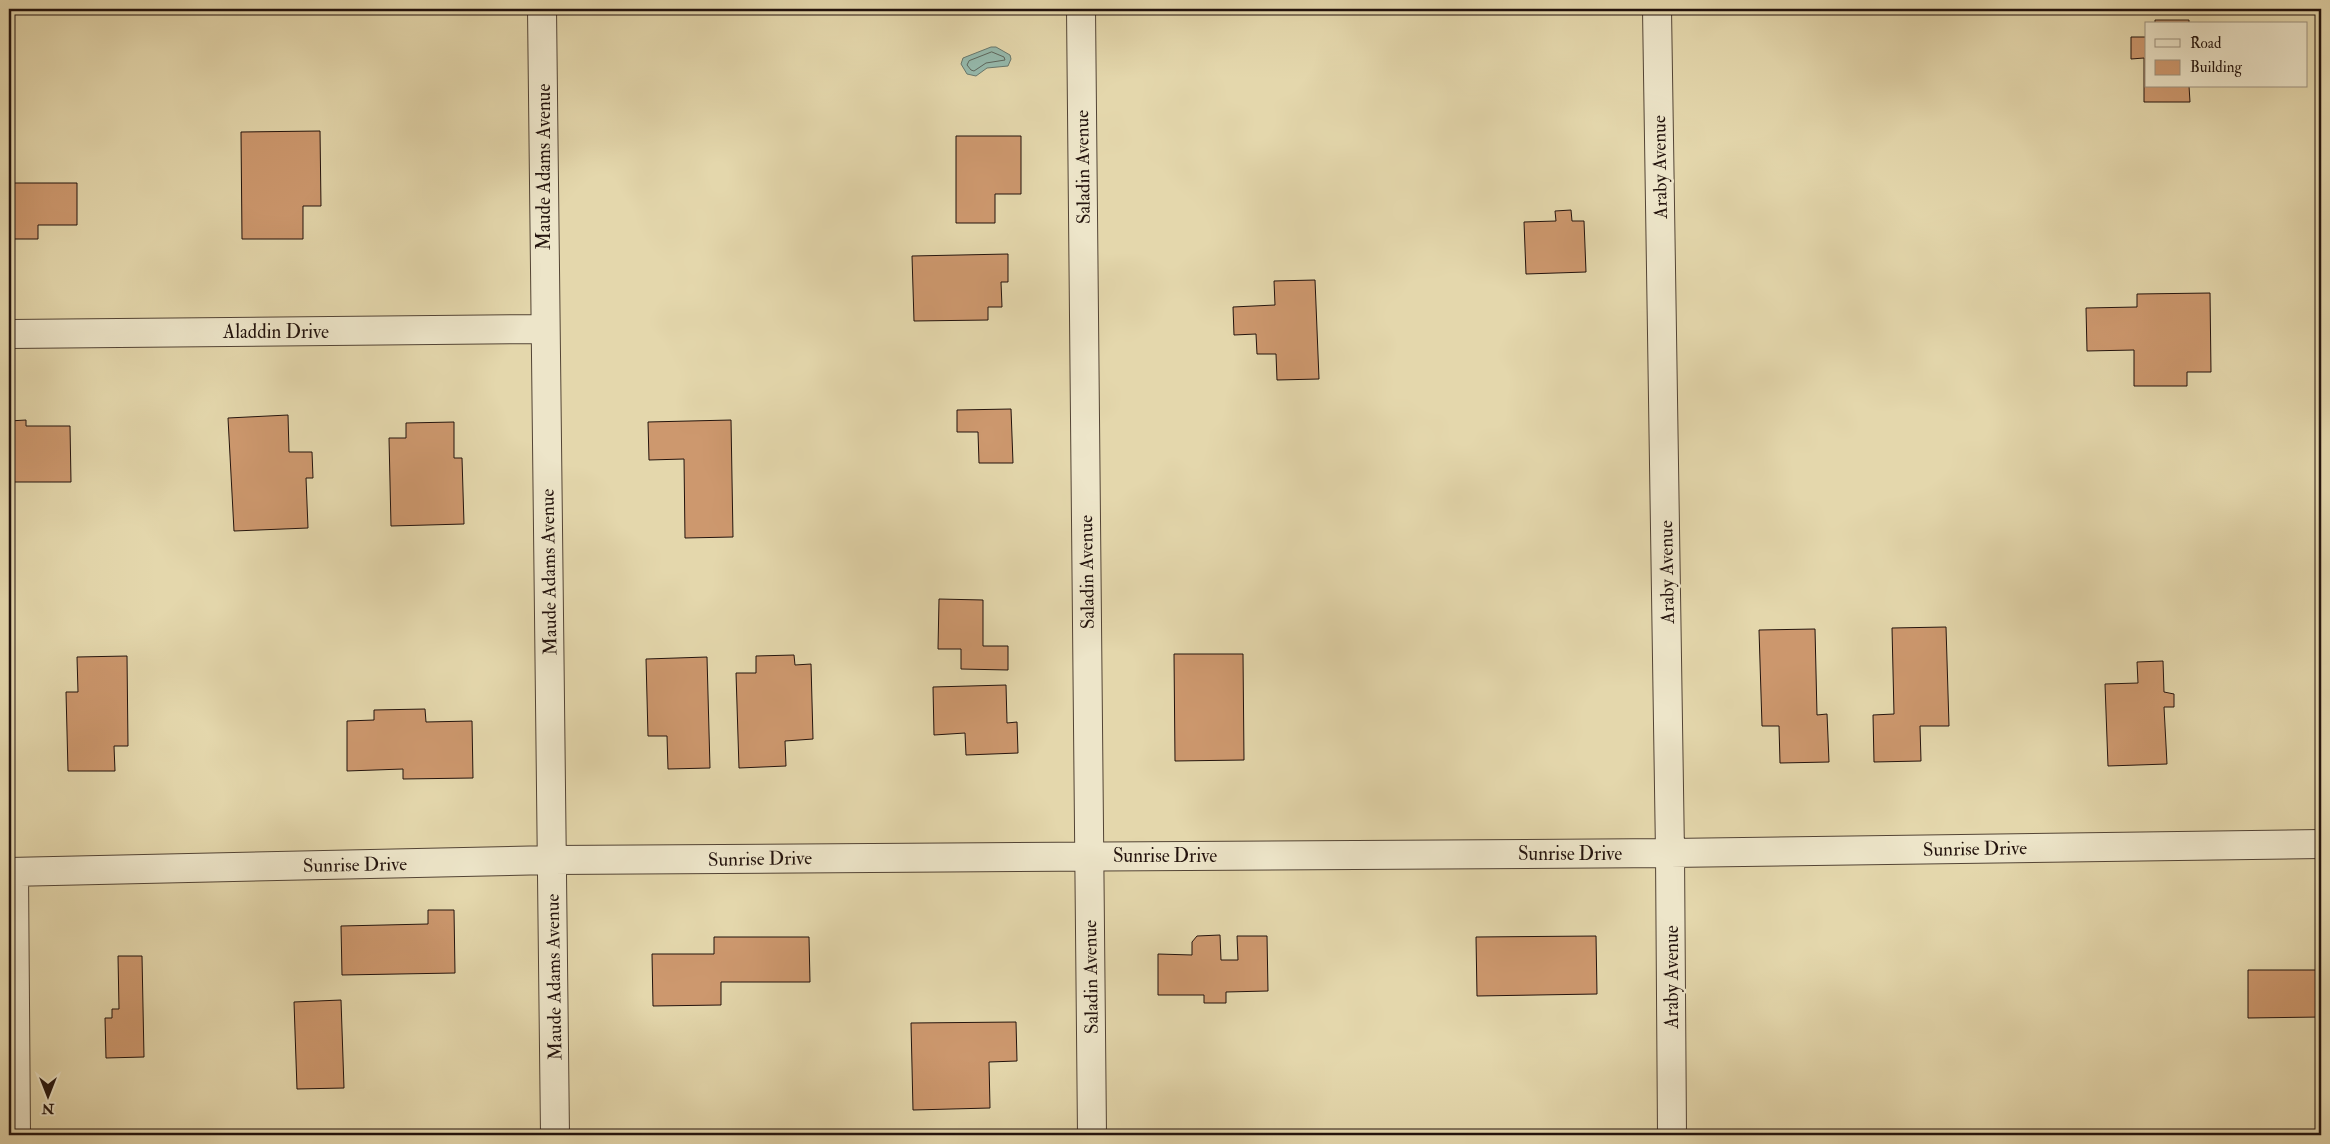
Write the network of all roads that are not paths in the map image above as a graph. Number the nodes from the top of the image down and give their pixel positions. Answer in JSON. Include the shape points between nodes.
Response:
{"nodes":[{"id":1,"x":542,"y":9,"type":"edge"},
{"id":2,"x":1080,"y":9,"type":"edge"},
{"id":3,"x":1657,"y":9,"type":"edge"},
{"id":4,"x":544,"y":329,"type":"junction"},
{"id":5,"x":9,"y":334,"type":"edge"},
{"id":6,"x":2321,"y":844,"type":"edge"},
{"id":7,"x":1670,"y":852,"type":"junction"},
{"id":8,"x":1088,"y":856,"type":"junction"},
{"id":9,"x":552,"y":860,"type":"junction"},
{"id":10,"x":12,"y":872,"type":"edge"},
{"id":11,"x":16,"y":1135,"type":"edge"},
{"id":12,"x":555,"y":1135,"type":"edge"},
{"id":13,"x":1092,"y":1135,"type":"edge"},
{"id":14,"x":1672,"y":1135,"type":"edge"}],
"edges":[{"from":1,"to":4,"type":"street","name":"Maude Adams Avenue"},
{"from":2,"to":8,"type":"street","name":"Saladin Avenue"},
{"from":3,"to":7,"type":"street","name":"Araby Avenue"},
{"from":4,"to":5,"type":"street","name":"Aladdin Drive"},
{"from":4,"to":9,"type":"street","name":"Maude Adams Avenue"},
{"from":6,"to":7,"type":"street","name":"Sunrise Drive"},
{"from":7,"to":8,"type":"street","name":"Sunrise Drive"},
{"from":7,"to":14,"type":"street","name":"Araby Avenue"},
{"from":8,"to":9,"type":"street","name":"Sunrise Drive"},
{"from":8,"to":13,"type":"street","name":"Saladin Avenue"},
{"from":9,"to":10,"type":"street","name":"Sunrise Drive"},
{"from":9,"to":12,"type":"street","name":"Maude Adams Avenue"},
{"from":10,"to":11,"type":"street"}]}
